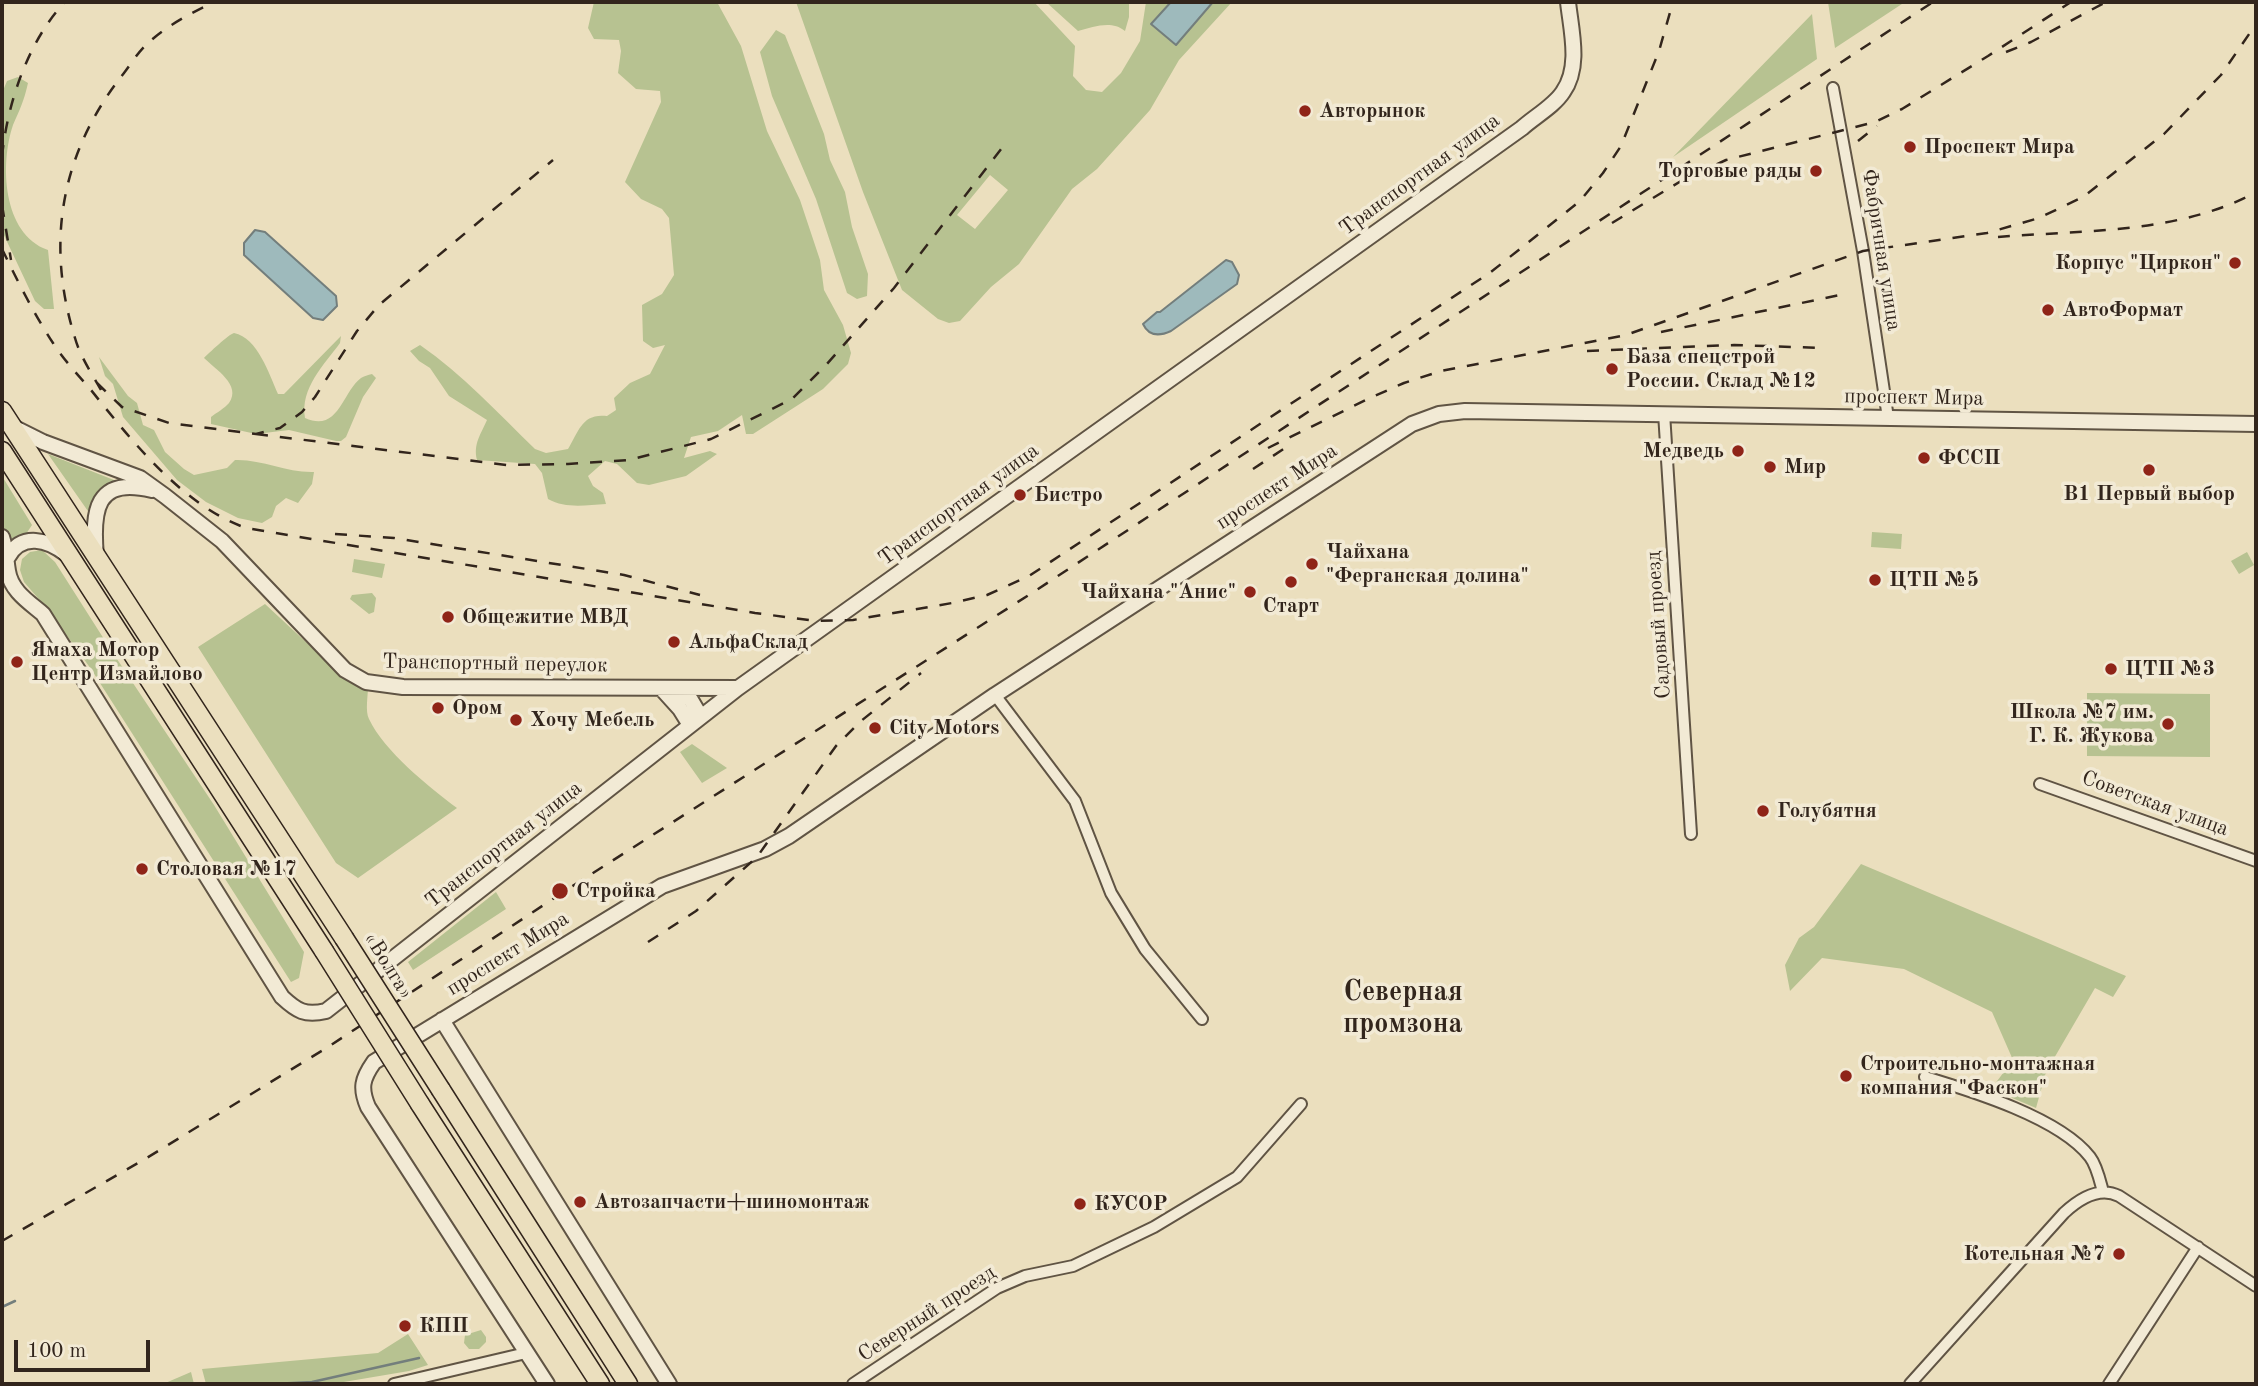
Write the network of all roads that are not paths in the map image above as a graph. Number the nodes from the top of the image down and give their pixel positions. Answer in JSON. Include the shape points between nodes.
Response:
{"nodes":[{"id":1,"x":1568,"y":2,"type":"edge"},
{"id":2,"x":1833,"y":88,"type":"dead end"},
{"id":3,"x":1664,"y":413,"type":"junction"},
{"id":4,"x":7,"y":418,"type":"edge"},
{"id":5,"x":1888,"y":418,"type":"junction"},
{"id":6,"x":2256,"y":424,"type":"edge"},
{"id":7,"x":2,"y":451,"type":"edge"},
{"id":8,"x":160,"y":492,"type":"junction"},
{"id":9,"x":2,"y":537,"type":"edge"},
{"id":10,"x":8,"y":557,"type":"junction"},
{"id":11,"x":69,"y":558,"type":"junction"},
{"id":12,"x":96,"y":558,"type":"junction"},
{"id":13,"x":661,"y":688,"type":"junction"},
{"id":14,"x":738,"y":688,"type":"junction"},
{"id":15,"x":680,"y":689,"type":"junction"},
{"id":16,"x":995,"y":695,"type":"junction"},
{"id":17,"x":695,"y":721,"type":"junction"},
{"id":18,"x":2040,"y":784,"type":"dead end"},
{"id":19,"x":1691,"y":834,"type":"dead end"},
{"id":20,"x":2256,"y":861,"type":"edge"},
{"id":21,"x":1202,"y":1019,"type":"dead end"},
{"id":22,"x":442,"y":1020,"type":"junction"},
{"id":23,"x":1925,"y":1077,"type":"dead end"},
{"id":24,"x":1301,"y":1104,"type":"dead end"},
{"id":25,"x":2104,"y":1192,"type":"junction"},
{"id":26,"x":2198,"y":1247,"type":"junction"},
{"id":27,"x":2256,"y":1286,"type":"edge"},
{"id":28,"x":526,"y":1353,"type":"junction"},
{"id":29,"x":394,"y":1384,"type":"edge"},
{"id":30,"x":547,"y":1384,"type":"edge"},
{"id":31,"x":600,"y":1384,"type":"edge"},
{"id":32,"x":628,"y":1384,"type":"edge"},
{"id":33,"x":669,"y":1384,"type":"edge"},
{"id":34,"x":853,"y":1384,"type":"edge"},
{"id":35,"x":1910,"y":1384,"type":"edge"},
{"id":36,"x":2109,"y":1384,"type":"edge"}],
"edges":[{"from":1,"to":14,"type":"street","name":"Транспортная улица","via":[[1572,74],[1563,93],[1522,128]]},
{"from":2,"to":5,"type":"street","name":"Фабричная улица"},
{"from":3,"to":5,"type":"street","name":"проспект Мира"},
{"from":3,"to":16,"type":"street","name":"проспект Мира","via":[[1465,411],[1412,424]]},
{"from":3,"to":19,"type":"street","name":"Садовый проезд"},
{"from":4,"to":8,"type":"street","name":"Транспортный переулок","via":[[43,442],[140,478]]},
{"from":4,"to":12,"type":"highway","name":"«Волга»"},
{"from":5,"to":6,"type":"street","name":"проспект Мира"},
{"from":7,"to":11,"type":"highway"},
{"from":8,"to":12,"type":"street","via":[[126,487],[101,499],[93,526]]},
{"from":8,"to":13,"type":"street","name":"Транспортный переулок","via":[[222,541],[345,670],[366,682],[403,687]]},
{"from":9,"to":10,"type":"street"},
{"from":10,"to":11,"type":"street","via":[[13,548],[36,540],[54,545]]},
{"from":10,"to":17,"type":"street","name":"Транспортная улица","via":[[13,586],[43,614],[282,997],[297,1011],[312,1015],[326,1011],[394,959]]},
{"from":11,"to":31,"type":"highway","bridge":true},
{"from":12,"to":32,"type":"highway","name":"«Волга»","bridge":true},
{"from":13,"to":15,"type":"street","name":"Транспортный переулок"},
{"from":13,"to":17,"type":"street"},
{"from":14,"to":15,"type":"street","name":"Транспортный переулок"},
{"from":14,"to":17,"type":"street","name":"Транспортная улица"},
{"from":15,"to":17,"type":"street","via":[[691,700]]},
{"from":16,"to":21,"type":"street","via":[[1075,801],[1111,893],[1144,949]]},
{"from":16,"to":22,"type":"street","name":"проспект Мира","via":[[789,836],[662,886]]},
{"from":18,"to":20,"type":"street","name":"Советская улица"},
{"from":22,"to":28,"type":"street","name":"проспект Мира","via":[[374,1062],[363,1080],[363,1095]]},
{"from":22,"to":33,"type":"street"},
{"from":23,"to":25,"type":"street","via":[[2031,1114],[2075,1142],[2092,1158]]},
{"from":24,"to":34,"type":"street","name":"Северный проезд","via":[[1237,1177],[1154,1227],[1073,1266],[1025,1276],[997,1288]]},
{"from":25,"to":26,"type":"street","via":[[2119,1196]]},
{"from":25,"to":35,"type":"street","via":[[2077,1201],[2063,1213]]},
{"from":26,"to":27,"type":"street"},
{"from":26,"to":36,"type":"street"},
{"from":28,"to":29,"type":"street"},
{"from":28,"to":30,"type":"street"}]}
